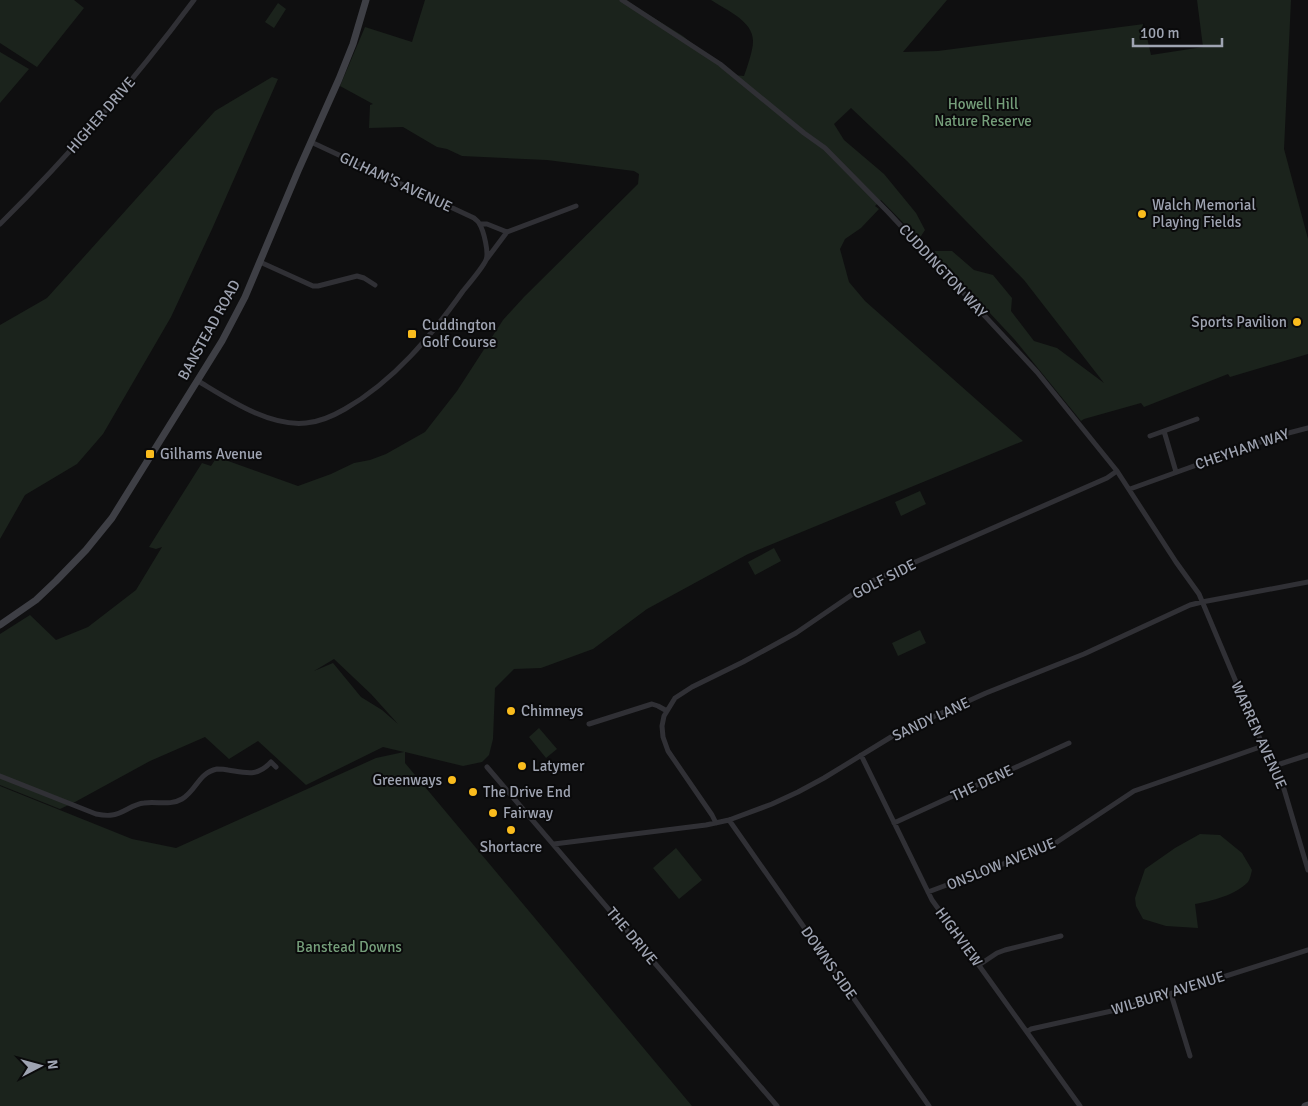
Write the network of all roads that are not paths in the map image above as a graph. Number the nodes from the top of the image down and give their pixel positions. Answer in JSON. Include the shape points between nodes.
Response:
{"nodes":[{"id":1,"x":194,"y":0,"type":"edge"},
{"id":2,"x":366,"y":0,"type":"edge"},
{"id":3,"x":622,"y":0,"type":"edge"},
{"id":4,"x":311,"y":142,"type":"junction"},
{"id":5,"x":576,"y":206,"type":"dead end"},
{"id":6,"x":0,"y":224,"type":"edge"},
{"id":7,"x":480,"y":224,"type":"junction"},
{"id":8,"x":507,"y":232,"type":"junction"},
{"id":9,"x":486,"y":260,"type":"junction"},
{"id":10,"x":260,"y":262,"type":"junction"},
{"id":11,"x":375,"y":285,"type":"dead end"},
{"id":12,"x":198,"y":381,"type":"junction"},
{"id":13,"x":1197,"y":419,"type":"dead end"},
{"id":14,"x":1308,"y":428,"type":"edge"},
{"id":15,"x":1164,"y":431,"type":"junction"},
{"id":16,"x":1150,"y":436,"type":"dead end"},
{"id":17,"x":1117,"y":471,"type":"junction"},
{"id":18,"x":1176,"y":472,"type":"junction"},
{"id":19,"x":1130,"y":490,"type":"junction"},
{"id":20,"x":1308,"y":582,"type":"edge"},
{"id":21,"x":1202,"y":602,"type":"junction"},
{"id":22,"x":0,"y":625,"type":"edge"},
{"id":23,"x":667,"y":711,"type":"junction"},
{"id":24,"x":589,"y":724,"type":"dead end"},
{"id":25,"x":1069,"y":743,"type":"dead end"},
{"id":26,"x":1263,"y":746,"type":"junction"},
{"id":27,"x":860,"y":754,"type":"junction"},
{"id":28,"x":1308,"y":755,"type":"edge"},
{"id":29,"x":1274,"y":766,"type":"junction"},
{"id":30,"x":276,"y":767,"type":"dead end"},
{"id":31,"x":487,"y":767,"type":"dead end"},
{"id":32,"x":0,"y":776,"type":"edge"},
{"id":33,"x":729,"y":820,"type":"junction"},
{"id":34,"x":716,"y":823,"type":"junction"},
{"id":35,"x":894,"y":823,"type":"junction"},
{"id":36,"x":554,"y":844,"type":"junction"},
{"id":37,"x":1308,"y":870,"type":"edge"},
{"id":38,"x":928,"y":892,"type":"junction"},
{"id":39,"x":1061,"y":936,"type":"dead end"},
{"id":40,"x":1308,"y":950,"type":"edge"},
{"id":41,"x":979,"y":965,"type":"junction"},
{"id":42,"x":1171,"y":994,"type":"junction"},
{"id":43,"x":1028,"y":1032,"type":"junction"},
{"id":44,"x":1190,"y":1056,"type":"dead end"},
{"id":45,"x":777,"y":1106,"type":"edge"},
{"id":46,"x":929,"y":1106,"type":"edge"},
{"id":47,"x":1080,"y":1106,"type":"edge"}],
"edges":[{"from":1,"to":6,"type":"street","name":"HIGHER DRIVE","via":[[114,102]]},
{"from":2,"to":4,"type":"street","name":"BANSTEAD ROAD","via":[[347,61]]},
{"from":3,"to":17,"type":"street","name":"CUDDINGTON WAY","via":[[720,64],[824,148],[1037,372]]},
{"from":4,"to":7,"type":"street","name":"GILHAM'S AVENUE","via":[[474,218]]},
{"from":4,"to":10,"type":"street","name":"BANSTEAD ROAD"},
{"from":5,"to":8,"type":"street"},
{"from":7,"to":8,"type":"street","name":"GILHAM'S AVENUE"},
{"from":7,"to":9,"type":"street"},
{"from":8,"to":9,"type":"street"},
{"from":9,"to":12,"type":"street","via":[[409,358],[362,398],[324,419],[294,424],[269,418]]},
{"from":10,"to":11,"type":"street","via":[[313,286],[357,276]]},
{"from":10,"to":12,"type":"street","name":"BANSTEAD ROAD","via":[[235,317]]},
{"from":12,"to":22,"type":"street","name":"BANSTEAD ROAD","via":[[123,502],[97,537],[36,600]]},
{"from":13,"to":15,"type":"street"},
{"from":14,"to":18,"type":"street","name":"CHEYHAM WAY"},
{"from":15,"to":16,"type":"street"},
{"from":15,"to":18,"type":"street","name":"CHEYHAM WAY"},
{"from":17,"to":19,"type":"street","name":"CUDDINGTON WAY"},
{"from":17,"to":23,"type":"street","name":"GOLF SIDE","via":[[872,581],[796,633],[692,687],[675,698]]},
{"from":18,"to":19,"type":"street","name":"CHEYHAM WAY"},
{"from":19,"to":21,"type":"street","name":"CUDDINGTON WAY"},
{"from":20,"to":21,"type":"street","name":"SANDY LANE"},
{"from":21,"to":26,"type":"street","name":"WARREN AVENUE"},
{"from":21,"to":27,"type":"street","name":"SANDY LANE","via":[[969,700]]},
{"from":23,"to":24,"type":"street","via":[[652,704]]},
{"from":23,"to":34,"type":"street","via":[[662,732],[668,751]]},
{"from":25,"to":35,"type":"street","name":"THE DENE"},
{"from":26,"to":29,"type":"street","name":"WARREN AVENUE"},
{"from":26,"to":38,"type":"street","name":"ONSLOW AVENUE","via":[[1134,791],[1051,846]]},
{"from":27,"to":33,"type":"street","name":"SANDY LANE","via":[[798,792]]},
{"from":27,"to":35,"type":"street","name":"HIGHVIEW"},
{"from":28,"to":29,"type":"street"},
{"from":29,"to":37,"type":"street","name":"WARREN AVENUE","via":[[1286,793]]},
{"from":30,"to":32,"type":"street","via":[[270,762],[256,772],[214,770],[203,775],[180,800],[139,804],[111,815],[96,814]]},
{"from":31,"to":36,"type":"street","name":"THE DRIVE"},
{"from":33,"to":34,"type":"street","name":"SANDY LANE"},
{"from":33,"to":46,"type":"street","name":"DOWNS SIDE"},
{"from":34,"to":36,"type":"street","name":"SANDY LANE"},
{"from":35,"to":38,"type":"street","name":"HIGHVIEW"},
{"from":36,"to":45,"type":"street","name":"THE DRIVE"},
{"from":38,"to":41,"type":"street","name":"HIGHVIEW"},
{"from":39,"to":41,"type":"street","via":[[1006,950]]},
{"from":40,"to":42,"type":"street","name":"WILBURY AVENUE"},
{"from":41,"to":43,"type":"street","name":"HIGHVIEW"},
{"from":42,"to":43,"type":"street","name":"WILBURY AVENUE"},
{"from":42,"to":44,"type":"street"},
{"from":43,"to":47,"type":"street","name":"HIGHVIEW"}]}
